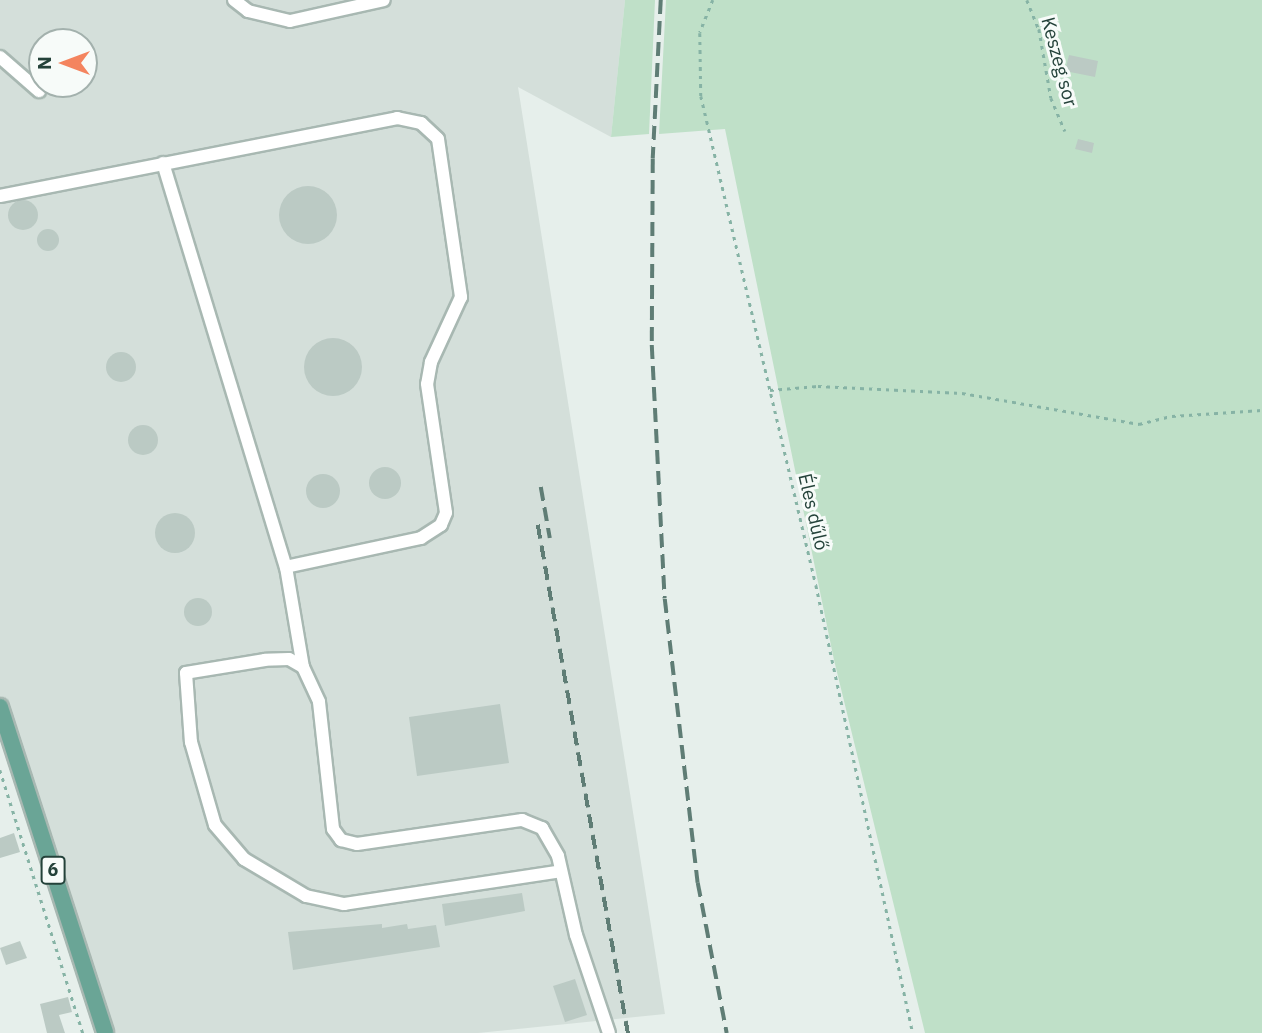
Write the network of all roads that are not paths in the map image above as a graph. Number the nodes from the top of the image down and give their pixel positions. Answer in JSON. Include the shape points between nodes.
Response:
{"nodes":[{"id":1,"x":234,"y":0,"type":"edge"},
{"id":2,"x":384,"y":0,"type":"edge"},
{"id":3,"x":0,"y":57,"type":"edge"},
{"id":4,"x":28,"y":82,"type":"edge"},
{"id":5,"x":163,"y":163,"type":"junction"},
{"id":6,"x":0,"y":196,"type":"edge"},
{"id":7,"x":286,"y":567,"type":"junction"},
{"id":8,"x":303,"y":667,"type":"junction"},
{"id":9,"x":0,"y":707,"type":"edge"},
{"id":10,"x":561,"y":870,"type":"junction"},
{"id":11,"x":105,"y":1033,"type":"edge"},
{"id":12,"x":609,"y":1033,"type":"edge"}],
"edges":[{"from":1,"to":2,"type":"street","via":[[248,11],[290,21]]},
{"from":3,"to":4,"type":"street"},
{"from":5,"to":6,"type":"street"},
{"from":5,"to":7,"type":"street"},
{"from":5,"to":7,"type":"street","via":[[397,118],[421,123],[438,139],[461,298],[431,362],[427,384],[446,513],[441,525],[421,538]]},
{"from":7,"to":8,"type":"street"},
{"from":8,"to":10,"type":"street","via":[[319,702],[333,829],[341,839],[357,844],[522,820],[542,828]]},
{"from":8,"to":10,"type":"street","via":[[289,659],[265,660],[186,673],[191,742],[215,825],[244,859],[306,897],[344,904]]},
{"from":9,"to":11,"type":"main road","number":"6"},
{"from":10,"to":12,"type":"street","via":[[576,935]]}]}
